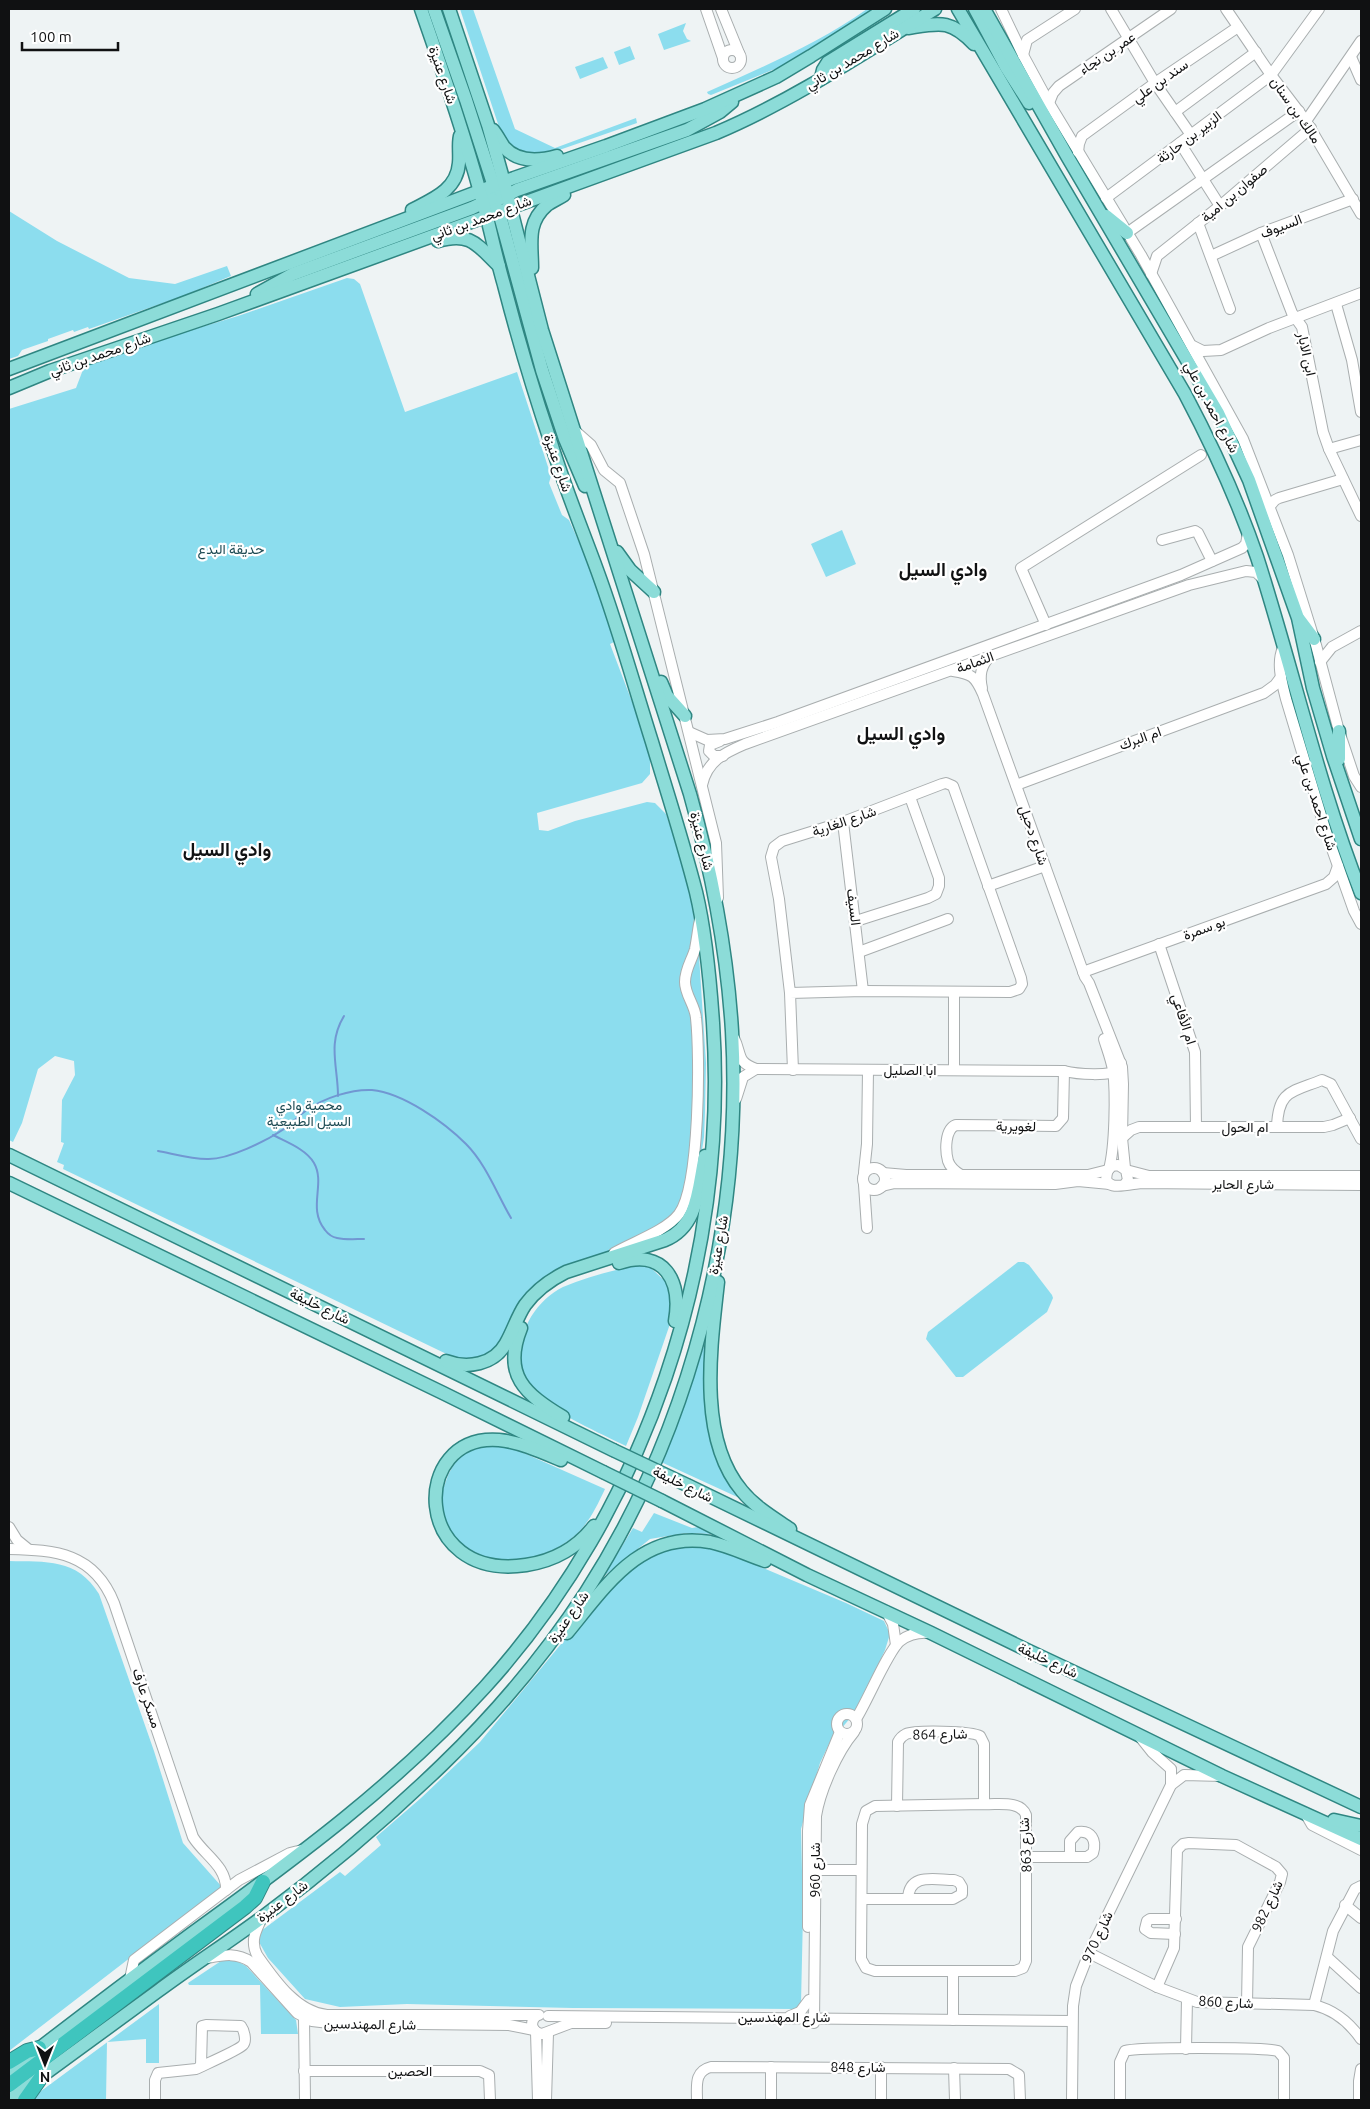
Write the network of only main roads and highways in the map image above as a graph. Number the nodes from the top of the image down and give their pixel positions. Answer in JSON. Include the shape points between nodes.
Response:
{"nodes":[{"id":1,"x":421,"y":9,"type":"edge"},
{"id":2,"x":434,"y":9,"type":"edge"},
{"id":3,"x":448,"y":9,"type":"edge"},
{"id":4,"x":885,"y":9,"type":"edge"},
{"id":5,"x":914,"y":9,"type":"edge"},
{"id":6,"x":935,"y":9,"type":"edge"},
{"id":7,"x":958,"y":9,"type":"edge"},
{"id":8,"x":975,"y":9,"type":"edge"},
{"id":9,"x":984,"y":9,"type":"edge"},
{"id":10,"x":995,"y":9,"type":"edge"},
{"id":11,"x":901,"y":30,"type":"junction"},
{"id":12,"x":1008,"y":48,"type":"junction"},
{"id":13,"x":987,"y":58,"type":"junction"},
{"id":14,"x":821,"y":78,"type":"junction"},
{"id":15,"x":738,"y":94,"type":"junction"},
{"id":16,"x":488,"y":125,"type":"junction"},
{"id":17,"x":1050,"y":125,"type":"junction"},
{"id":18,"x":461,"y":128,"type":"junction"},
{"id":19,"x":606,"y":146,"type":"junction"},
{"id":20,"x":572,"y":186,"type":"junction"},
{"id":21,"x":497,"y":198,"type":"junction"},
{"id":22,"x":1097,"y":207,"type":"junction"},
{"id":23,"x":487,"y":216,"type":"junction"},
{"id":24,"x":401,"y":221,"type":"junction"},
{"id":25,"x":1127,"y":234,"type":"road end"},
{"id":26,"x":408,"y":244,"type":"junction"},
{"id":27,"x":499,"y":267,"type":"junction"},
{"id":28,"x":530,"y":280,"type":"junction"},
{"id":29,"x":237,"y":307,"type":"junction"},
{"id":30,"x":9,"y":369,"type":"edge"},
{"id":31,"x":1208,"y":377,"type":"road end"},
{"id":32,"x":9,"y":388,"type":"edge"},
{"id":33,"x":1218,"y":414,"type":"junction"},
{"id":34,"x":594,"y":497,"type":"junction"},
{"id":35,"x":609,"y":544,"type":"junction"},
{"id":36,"x":654,"y":592,"type":"road end"},
{"id":37,"x":1298,"y":618,"type":"junction"},
{"id":38,"x":1315,"y":642,"type":"road end"},
{"id":39,"x":650,"y":670,"type":"junction"},
{"id":40,"x":685,"y":716,"type":"road end"},
{"id":41,"x":1339,"y":731,"type":"road end"},
{"id":42,"x":1343,"y":781,"type":"junction"},
{"id":43,"x":1361,"y":839,"type":"edge"},
{"id":44,"x":1361,"y":893,"type":"edge"},
{"id":45,"x":713,"y":1127,"type":"junction"},
{"id":46,"x":9,"y":1154,"type":"edge"},
{"id":47,"x":9,"y":1183,"type":"edge"},
{"id":48,"x":718,"y":1249,"type":"junction"},
{"id":49,"x":396,"y":1342,"type":"junction"},
{"id":50,"x":669,"y":1367,"type":"junction"},
{"id":51,"x":610,"y":1448,"type":"junction"},
{"id":52,"x":600,"y":1471,"type":"junction"},
{"id":53,"x":614,"y":1498,"type":"junction"},
{"id":54,"x":821,"y":1551,"type":"junction"},
{"id":55,"x":807,"y":1575,"type":"junction"},
{"id":56,"x":537,"y":1660,"type":"junction"},
{"id":57,"x":1361,"y":1807,"type":"edge"},
{"id":58,"x":1304,"y":1813,"type":"junction"},
{"id":59,"x":1361,"y":1826,"type":"edge"},
{"id":60,"x":1361,"y":1839,"type":"edge"},
{"id":61,"x":263,"y":1882,"type":"junction"},
{"id":62,"x":39,"y":2048,"type":"junction"},
{"id":63,"x":9,"y":2062,"type":"edge"},
{"id":64,"x":9,"y":2072,"type":"edge"},
{"id":65,"x":42,"y":2076,"type":"junction"},
{"id":66,"x":9,"y":2085,"type":"edge"},
{"id":67,"x":9,"y":2100,"type":"edge"},
{"id":68,"x":25,"y":2100,"type":"edge"}],
"edges":[{"from":1,"to":18,"type":"main road","name":"شارع عنيزة"},
{"from":2,"to":21,"type":"main road"},
{"from":3,"to":16,"type":"main road","name":"شارع عنيزة"},
{"from":4,"to":15,"type":"main road","name":"شارع محمد بن ثاني","via":[[811,56]]},
{"from":5,"to":14,"type":"main road","via":[[828,62]]},
{"from":6,"to":11,"type":"main road","name":"شارع محمد بن ثاني"},
{"from":7,"to":13,"type":"main road","name":"شارع احمد بن علي"},
{"from":8,"to":17,"type":"main road","via":[[1030,105]]},
{"from":9,"to":12,"type":"main road","name":"شارع احمد بن علي"},
{"from":10,"to":12,"type":"main road"},
{"from":11,"to":13,"type":"main road","via":[[929,25],[954,26]]},
{"from":11,"to":14,"type":"main road","name":"شارع محمد بن ثاني"},
{"from":12,"to":17,"type":"main road","name":"شارع احمد بن علي"},
{"from":13,"to":44,"type":"main road","name":"شارع احمد بن علي","via":[[1185,394],[1213,448],[1264,580],[1337,828]]},
{"from":14,"to":20,"type":"main road","name":"شارع محمد بن ثاني","via":[[739,123]]},
{"from":15,"to":19,"type":"main road","name":"شارع محمد بن ثاني"},
{"from":15,"to":21,"type":"main road","via":[[720,112],[687,130]]},
{"from":16,"to":19,"type":"main road","via":[[507,149],[524,159],[544,160]]},
{"from":16,"to":21,"type":"main road","name":"شارع عنيزة"},
{"from":17,"to":22,"type":"main road","name":"شارع احمد بن علي"},
{"from":18,"to":21,"type":"main road","name":"شارع عنيزة"},
{"from":18,"to":24,"type":"main road","via":[[459,166],[453,181],[444,192]]},
{"from":19,"to":21,"type":"main road","name":"شارع محمد بن ثاني"},
{"from":20,"to":21,"type":"main road","name":"شارع محمد بن ثاني"},
{"from":20,"to":28,"type":"main road","via":[[548,204],[534,222],[530,239]]},
{"from":21,"to":23,"type":"main road","name":"شارع عنيزة"},
{"from":21,"to":24,"type":"main road","name":"شارع محمد بن ثاني"},
{"from":21,"to":28,"type":"main road","name":"شارع عنيزة"},
{"from":21,"to":29,"type":"main road","via":[[293,274]]},
{"from":21,"to":34,"type":"main road","via":[[536,352],[564,439],[581,479]]},
{"from":22,"to":25,"type":"main road"},
{"from":22,"to":33,"type":"main road","name":"شارع احمد بن علي"},
{"from":23,"to":26,"type":"main road","name":"شارع محمد بن ثاني"},
{"from":23,"to":27,"type":"main road","name":"شارع عنيزة"},
{"from":24,"to":30,"type":"main road","name":"شارع محمد بن ثاني"},
{"from":26,"to":27,"type":"main road","via":[[464,238],[479,245]]},
{"from":26,"to":29,"type":"main road","name":"شارع محمد بن ثاني"},
{"from":27,"to":45,"type":"main road","name":"شارع عنيزة","via":[[552,447],[626,656],[673,808],[700,916],[714,1036]]},
{"from":28,"to":34,"type":"main road","name":"شارع عنيزة","via":[[542,330]]},
{"from":29,"to":32,"type":"main road","name":"شارع محمد بن ثاني"},
{"from":31,"to":33,"type":"main road"},
{"from":33,"to":37,"type":"main road","name":"شارع احمد بن علي","via":[[1249,480]]},
{"from":34,"to":35,"type":"main road","name":"شارع عنيزة"},
{"from":35,"to":36,"type":"main road","via":[[625,565]]},
{"from":35,"to":39,"type":"main road","name":"شارع عنيزة"},
{"from":37,"to":38,"type":"main road"},
{"from":37,"to":42,"type":"main road","name":"شارع احمد بن علي","via":[[1313,688]]},
{"from":39,"to":40,"type":"main road","via":[[660,678],[667,696]]},
{"from":39,"to":48,"type":"main road","name":"شارع عنيزة","via":[[692,803],[718,909],[724,953],[732,1035],[733,1107]]},
{"from":41,"to":42,"type":"main road","via":[[1338,753]]},
{"from":42,"to":43,"type":"main road","name":"شارع احمد بن علي"},
{"from":45,"to":49,"type":"main road","via":[[696,1204],[687,1224],[670,1238],[566,1272],[542,1286],[520,1314],[503,1348],[484,1362],[455,1364]]},
{"from":45,"to":50,"type":"main road","name":"شارع عنيزة","via":[[699,1249]]},
{"from":46,"to":49,"type":"main road","name":"شارع خليفة"},
{"from":47,"to":52,"type":"main road","name":"شارع خليفة"},
{"from":48,"to":54,"type":"main road","via":[[719,1278],[711,1384],[714,1424],[723,1455],[732,1477],[750,1499]]},
{"from":48,"to":56,"type":"main road","name":"شارع عنيزة","via":[[694,1354],[647,1479],[592,1583]]},
{"from":49,"to":51,"type":"main road","name":"شارع خليفة"},
{"from":50,"to":51,"type":"main road","via":[[677,1290],[669,1274],[649,1260],[633,1259],[576,1276],[554,1287],[532,1308],[516,1346],[514,1365],[518,1378],[537,1400]]},
{"from":50,"to":53,"type":"main road","name":"شارع عنيزة"},
{"from":51,"to":54,"type":"main road","name":"شارع خليفة","bridge":true},
{"from":52,"to":53,"type":"main road","via":[[580,1468],[517,1444],[500,1440],[478,1442],[458,1452],[440,1474],[435,1504],[439,1523],[450,1542],[470,1558],[488,1564],[522,1566],[551,1558],[578,1543]]},
{"from":52,"to":55,"type":"main road","name":"شارع خليفة","bridge":true},
{"from":53,"to":61,"type":"main road","name":"شارع عنيزة","via":[[566,1582],[486,1686],[392,1780]]},
{"from":54,"to":57,"type":"main road","name":"شارع خليفة"},
{"from":55,"to":56,"type":"main road","via":[[716,1544],[690,1541],[660,1546],[638,1557],[621,1571],[563,1638]]},
{"from":55,"to":58,"type":"main road","name":"شارع خليفة"},
{"from":56,"to":65,"type":"main road","name":"شارع عنيزة","via":[[444,1763],[356,1843],[263,1917]]},
{"from":58,"to":59,"type":"main road"},
{"from":58,"to":60,"type":"main road","name":"شارع خليفة"},
{"from":61,"to":62,"type":"main road","name":"شارع عنيزة"},
{"from":61,"to":66,"type":"highway","via":[[255,1898],[245,1907]]},
{"from":62,"to":63,"type":"highway"},
{"from":62,"to":64,"type":"main road","name":"شارع عنيزة"},
{"from":65,"to":67,"type":"main road","name":"شارع عنيزة"},
{"from":65,"to":68,"type":"highway"}]}
